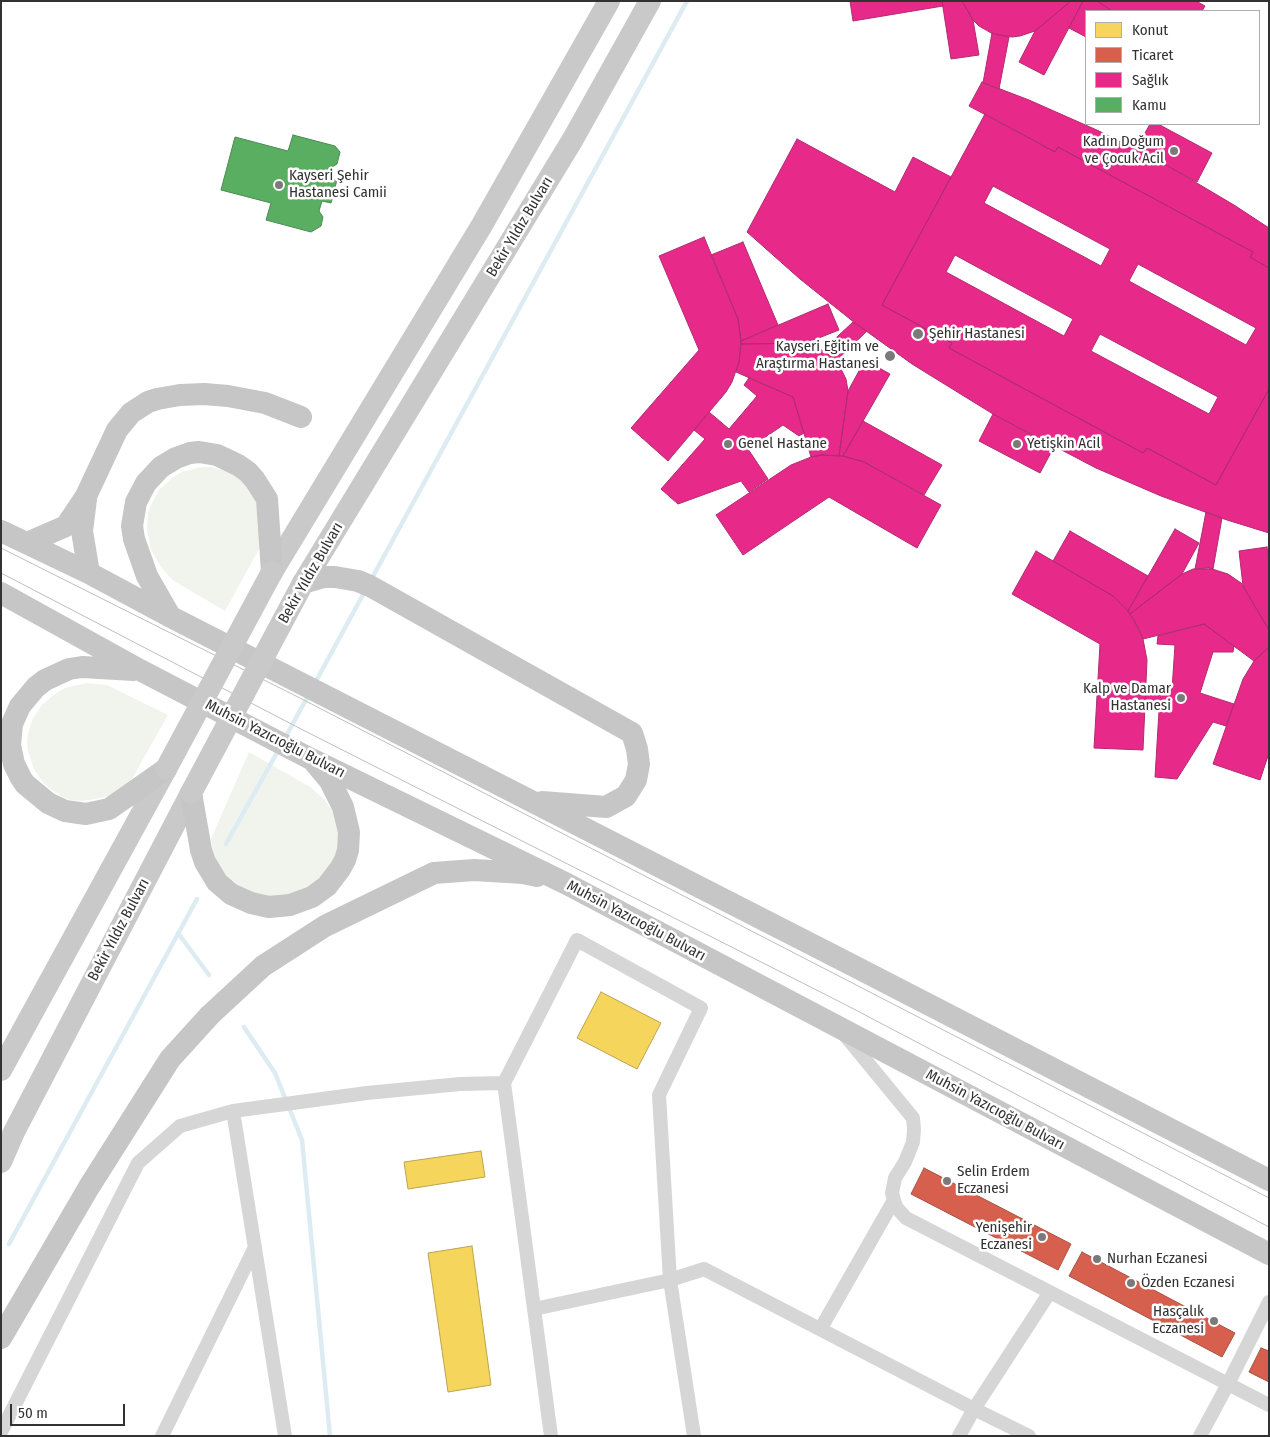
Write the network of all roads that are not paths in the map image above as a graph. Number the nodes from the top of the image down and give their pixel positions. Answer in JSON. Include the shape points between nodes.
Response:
{"nodes":[{"id":1,"x":609,"y":1,"type":"edge"},
{"id":2,"x":650,"y":1,"type":"edge"},
{"id":3,"x":301,"y":417,"type":"dead end"},
{"id":4,"x":86,"y":496,"type":"junction"},
{"id":5,"x":1,"y":531,"type":"edge"},
{"id":6,"x":27,"y":543,"type":"junction"},
{"id":7,"x":272,"y":572,"type":"junction"},
{"id":8,"x":89,"y":573,"type":"junction"},
{"id":9,"x":303,"y":583,"type":"junction"},
{"id":10,"x":1,"y":593,"type":"edge"},
{"id":11,"x":171,"y":617,"type":"junction"},
{"id":12,"x":140,"y":670,"type":"junction"},
{"id":13,"x":311,"y":758,"type":"junction"},
{"id":14,"x":166,"y":769,"type":"junction"},
{"id":15,"x":191,"y":793,"type":"junction"},
{"id":16,"x":532,"y":802,"type":"junction"},
{"id":17,"x":567,"y":884,"type":"junction"},
{"id":18,"x":837,"y":1026,"type":"junction"},
{"id":19,"x":1,"y":1070,"type":"edge"},
{"id":20,"x":504,"y":1083,"type":"junction"},
{"id":21,"x":233,"y":1111,"type":"junction"},
{"id":22,"x":1,"y":1162,"type":"edge"},
{"id":23,"x":1269,"y":1180,"type":"edge"},
{"id":24,"x":894,"y":1200,"type":"junction"},
{"id":25,"x":255,"y":1247,"type":"junction"},
{"id":26,"x":1269,"y":1254,"type":"edge"},
{"id":27,"x":670,"y":1280,"type":"junction"},
{"id":28,"x":1050,"y":1292,"type":"junction"},
{"id":29,"x":1269,"y":1302,"type":"edge"},
{"id":30,"x":534,"y":1309,"type":"junction"},
{"id":31,"x":821,"y":1328,"type":"junction"},
{"id":32,"x":1,"y":1338,"type":"edge"},
{"id":33,"x":1228,"y":1384,"type":"junction"},
{"id":34,"x":1269,"y":1405,"type":"edge"},
{"id":35,"x":974,"y":1409,"type":"junction"},
{"id":36,"x":1,"y":1432,"type":"edge"},
{"id":37,"x":162,"y":1436,"type":"edge"},
{"id":38,"x":285,"y":1436,"type":"edge"},
{"id":39,"x":551,"y":1436,"type":"edge"},
{"id":40,"x":694,"y":1436,"type":"edge"},
{"id":41,"x":958,"y":1436,"type":"edge"},
{"id":42,"x":1030,"y":1436,"type":"edge"},
{"id":43,"x":1200,"y":1436,"type":"edge"}],
"edges":[{"from":1,"to":7,"type":"main road","via":[[482,225]]},
{"from":2,"to":9,"type":"main road","name":"Bekir Yıldız Bulvarı","via":[[574,139]]},
{"from":3,"to":4,"type":"highway","via":[[265,403],[228,396],[180,395],[148,402],[131,413],[117,430]]},
{"from":4,"to":6,"type":"highway","via":[[66,526]]},
{"from":4,"to":8,"type":"highway","via":[[82,531]]},
{"from":5,"to":6,"type":"highway"},
{"from":6,"to":8,"type":"highway"},
{"from":7,"to":11,"type":"highway","via":[[267,499],[256,480],[238,465],[217,455],[199,452],[176,458],[161,467],[146,483],[136,502],[132,526],[147,576]]},
{"from":7,"to":14,"type":"main road","bridge":true},
{"from":8,"to":11,"type":"highway"},
{"from":9,"to":15,"type":"main road","name":"Bekir Yıldız Bulvarı","bridge":true},
{"from":9,"to":16,"type":"highway","via":[[335,577],[370,586],[632,733],[639,764],[636,780],[626,796],[606,807]]},
{"from":10,"to":12,"type":"highway","name":"Muhsin Yazıcıoğlu Bulvarı"},
{"from":11,"to":16,"type":"highway","bridge":true},
{"from":12,"to":13,"type":"highway","name":"Muhsin Yazıcıoğlu Bulvarı","bridge":true},
{"from":12,"to":14,"type":"highway","via":[[82,667],[45,680],[27,696],[15,714],[10,733],[14,764],[25,784],[48,803],[65,811],[86,814],[109,809]]},
{"from":13,"to":15,"type":"highway","via":[[330,781],[343,807],[349,832],[348,850],[340,869],[327,886],[312,897],[290,905],[269,908],[251,903],[231,894],[217,882],[201,850]]},
{"from":13,"to":17,"type":"highway","name":"Muhsin Yazıcıoğlu Bulvarı"},
{"from":14,"to":19,"type":"main road"},
{"from":15,"to":22,"type":"main road","name":"Bekir Yıldız Bulvarı"},
{"from":16,"to":23,"type":"highway"},
{"from":17,"to":18,"type":"highway","name":"Muhsin Yazıcıoğlu Bulvarı"},
{"from":17,"to":32,"type":"highway","via":[[523,873],[474,870],[434,873],[325,926],[263,966],[210,1015],[170,1059],[89,1187]]},
{"from":18,"to":24,"type":"street","via":[[913,1118],[913,1142],[895,1178]]},
{"from":18,"to":26,"type":"highway","name":"Muhsin Yazıcıoğlu Bulvarı"},
{"from":20,"to":21,"type":"street","via":[[376,1092]]},
{"from":20,"to":27,"type":"street","via":[[577,940],[701,1008],[659,1095]]},
{"from":20,"to":30,"type":"street"},
{"from":21,"to":25,"type":"street"},
{"from":21,"to":36,"type":"street","via":[[180,1126],[138,1163]]},
{"from":24,"to":28,"type":"street","via":[[906,1218]]},
{"from":24,"to":31,"type":"street"},
{"from":25,"to":37,"type":"street"},
{"from":25,"to":38,"type":"street"},
{"from":27,"to":30,"type":"street"},
{"from":27,"to":31,"type":"street","via":[[704,1269]]},
{"from":27,"to":40,"type":"street"},
{"from":28,"to":33,"type":"street"},
{"from":28,"to":35,"type":"street"},
{"from":29,"to":33,"type":"street"},
{"from":30,"to":39,"type":"street"},
{"from":31,"to":35,"type":"street"},
{"from":33,"to":34,"type":"street"},
{"from":33,"to":43,"type":"street"},
{"from":35,"to":41,"type":"street"},
{"from":35,"to":42,"type":"street"}]}
